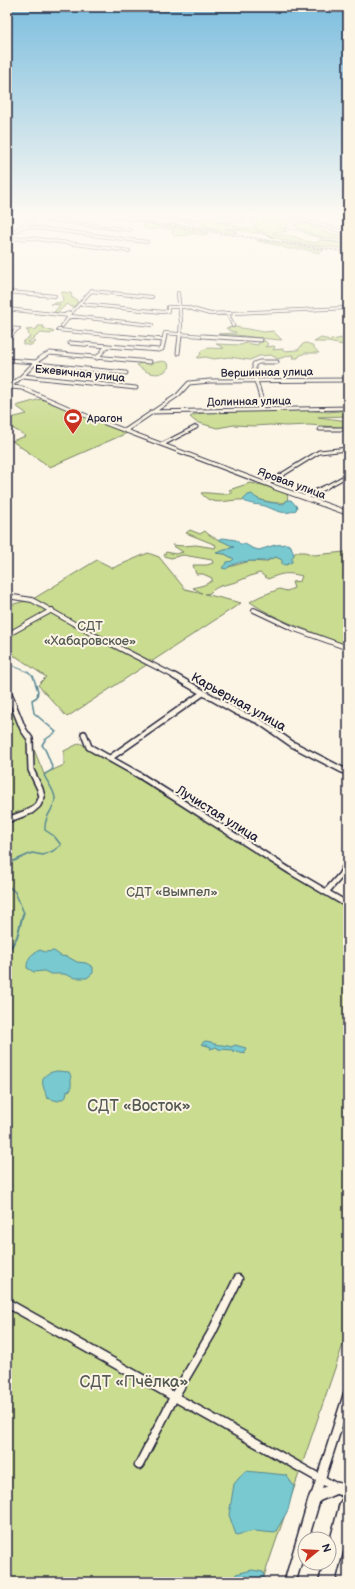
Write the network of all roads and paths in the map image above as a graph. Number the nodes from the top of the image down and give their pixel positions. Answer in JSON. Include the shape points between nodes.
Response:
{"nodes":[{"id":1,"x":92,"y":290,"type":"edge"},
{"id":2,"x":93,"y":290,"type":"edge"},
{"id":3,"x":7,"y":292,"type":"edge"},
{"id":4,"x":178,"y":293,"type":"dead end"},
{"id":5,"x":55,"y":296,"type":"dead end"},
{"id":6,"x":152,"y":297,"type":"dead end"},
{"id":7,"x":80,"y":304,"type":"junction"},
{"id":8,"x":179,"y":307,"type":"junction"},
{"id":9,"x":348,"y":308,"type":"edge"},
{"id":10,"x":7,"y":309,"type":"edge"},
{"id":11,"x":228,"y":313,"type":"junction"},
{"id":12,"x":65,"y":315,"type":"junction"},
{"id":13,"x":70,"y":316,"type":"junction"},
{"id":14,"x":152,"y":325,"type":"dead end"},
{"id":15,"x":62,"y":326,"type":"dead end"},
{"id":16,"x":233,"y":326,"type":"dead end"},
{"id":17,"x":7,"y":328,"type":"edge"},
{"id":18,"x":58,"y":330,"type":"dead end"},
{"id":19,"x":180,"y":334,"type":"junction"},
{"id":20,"x":7,"y":340,"type":"edge"},
{"id":21,"x":164,"y":340,"type":"junction"},
{"id":22,"x":261,"y":340,"type":"dead end"},
{"id":23,"x":70,"y":343,"type":"dead end"},
{"id":24,"x":107,"y":346,"type":"junction"},
{"id":25,"x":178,"y":353,"type":"dead end"},
{"id":26,"x":97,"y":358,"type":"junction"},
{"id":27,"x":7,"y":360,"type":"edge"},
{"id":28,"x":150,"y":362,"type":"dead end"},
{"id":29,"x":277,"y":362,"type":"dead end"},
{"id":30,"x":36,"y":363,"type":"junction"},
{"id":31,"x":126,"y":373,"type":"dead end"},
{"id":32,"x":23,"y":376,"type":"junction"},
{"id":33,"x":348,"y":380,"type":"edge"},
{"id":34,"x":257,"y":381,"type":"junction"},
{"id":35,"x":9,"y":386,"type":"edge"},
{"id":36,"x":136,"y":388,"type":"dead end"},
{"id":37,"x":262,"y":401,"type":"dead end"},
{"id":38,"x":348,"y":408,"type":"edge"},
{"id":39,"x":150,"y":412,"type":"junction"},
{"id":40,"x":196,"y":427,"type":"dead end"},
{"id":41,"x":320,"y":429,"type":"dead end"},
{"id":42,"x":348,"y":429,"type":"edge"},
{"id":43,"x":126,"y":430,"type":"junction"},
{"id":44,"x":163,"y":444,"type":"junction"},
{"id":45,"x":348,"y":449,"type":"edge"},
{"id":46,"x":348,"y":474,"type":"edge"},
{"id":47,"x":267,"y":484,"type":"junction"},
{"id":48,"x":305,"y":497,"type":"junction"},
{"id":49,"x":348,"y":513,"type":"edge"},
{"id":50,"x":7,"y":596,"type":"edge"},
{"id":51,"x":52,"y":610,"type":"junction"},
{"id":52,"x":254,"y":610,"type":"dead end"},
{"id":53,"x":7,"y":635,"type":"edge"},
{"id":54,"x":348,"y":648,"type":"edge"},
{"id":55,"x":7,"y":689,"type":"edge"},
{"id":56,"x":204,"y":693,"type":"junction"},
{"id":57,"x":84,"y":734,"type":"dead end"},
{"id":58,"x":110,"y":758,"type":"junction"},
{"id":59,"x":348,"y":773,"type":"edge"},
{"id":60,"x":7,"y":820,"type":"edge"},
{"id":61,"x":348,"y":862,"type":"edge"},
{"id":62,"x":326,"y":892,"type":"junction"},
{"id":63,"x":348,"y":905,"type":"edge"},
{"id":64,"x":238,"y":1279,"type":"dead end"},
{"id":65,"x":7,"y":1303,"type":"edge"},
{"id":66,"x":348,"y":1394,"type":"edge"},
{"id":67,"x":174,"y":1397,"type":"junction"},
{"id":68,"x":139,"y":1465,"type":"dead end"},
{"id":69,"x":321,"y":1479,"type":"junction"},
{"id":70,"x":336,"y":1488,"type":"junction"},
{"id":71,"x":348,"y":1492,"type":"edge"},
{"id":72,"x":315,"y":1498,"type":"junction"},
{"id":73,"x":348,"y":1503,"type":"edge"},
{"id":74,"x":290,"y":1582,"type":"edge"},
{"id":75,"x":327,"y":1582,"type":"edge"}],
"edges":[{"from":1,"to":7,"type":"street"},
{"from":2,"to":6,"type":"street"},
{"from":3,"to":5,"type":"street"},
{"from":4,"to":8,"type":"street"},
{"from":7,"to":8,"type":"street","via":[[163,312],[168,311],[168,307]]},
{"from":7,"to":12,"type":"street"},
{"from":8,"to":11,"type":"street","via":[[192,308],[208,314]]},
{"from":8,"to":19,"type":"street"},
{"from":9,"to":11,"type":"street"},
{"from":10,"to":12,"type":"street"},
{"from":11,"to":16,"type":"street"},
{"from":12,"to":13,"type":"street"},
{"from":13,"to":14,"type":"street"},
{"from":13,"to":15,"type":"street"},
{"from":17,"to":20,"type":"street","via":[[19,329]]},
{"from":18,"to":21,"type":"street"},
{"from":19,"to":21,"type":"street","via":[[165,333]]},
{"from":19,"to":22,"type":"street"},
{"from":19,"to":25,"type":"street"},
{"from":21,"to":24,"type":"street","via":[[162,350]]},
{"from":23,"to":24,"type":"street"},
{"from":24,"to":26,"type":"street"},
{"from":26,"to":28,"type":"street"},
{"from":26,"to":30,"type":"street","via":[[53,353],[46,354]]},
{"from":27,"to":30,"type":"street"},
{"from":29,"to":34,"type":"street","via":[[254,364]]},
{"from":30,"to":31,"type":"street"},
{"from":30,"to":32,"type":"street"},
{"from":32,"to":35,"type":"street"},
{"from":32,"to":36,"type":"street","name":"Ежевичная улица"},
{"from":33,"to":34,"type":"street","name":"Вершинная улица"},
{"from":34,"to":37,"type":"street"},
{"from":34,"to":39,"type":"street","name":"Вершинная улица","via":[[210,381],[187,384],[178,395]]},
{"from":35,"to":43,"type":"street","name":"Яровая улица","via":[[22,388]]},
{"from":38,"to":39,"type":"street","name":"Долинная улица"},
{"from":39,"to":43,"type":"street"},
{"from":40,"to":44,"type":"street"},
{"from":41,"to":42,"type":"street"},
{"from":43,"to":44,"type":"street","name":"Яровая улица"},
{"from":44,"to":47,"type":"street","name":"Яровая улица"},
{"from":45,"to":47,"type":"street","via":[[319,452]]},
{"from":46,"to":48,"type":"street"},
{"from":47,"to":48,"type":"street","name":"Яровая улица"},
{"from":48,"to":49,"type":"street","name":"Яровая улица"},
{"from":50,"to":51,"type":"street","name":"Карьерная улица","via":[[32,600]]},
{"from":51,"to":53,"type":"street"},
{"from":51,"to":56,"type":"street","name":"Карьерная улица"},
{"from":52,"to":54,"type":"street","via":[[292,628]]},
{"from":55,"to":60,"type":"street","via":[[30,739],[28,754],[31,770],[40,788],[42,799],[37,807]]},
{"from":56,"to":58,"type":"street"},
{"from":56,"to":59,"type":"street","name":"Карьерная улица","via":[[259,721],[292,744]]},
{"from":57,"to":58,"type":"street","name":"Лучистая улица","via":[[89,747]]},
{"from":58,"to":62,"type":"street","name":"Лучистая улица"},
{"from":61,"to":62,"type":"street","via":[[341,875]]},
{"from":62,"to":63,"type":"street","name":"Лучистая улица"},
{"from":64,"to":67,"type":"street","via":[[211,1334]]},
{"from":65,"to":67,"type":"street"},
{"from":66,"to":69,"type":"street"},
{"from":67,"to":68,"type":"street"},
{"from":67,"to":69,"type":"street"},
{"from":69,"to":70,"type":"street"},
{"from":69,"to":72,"type":"street"},
{"from":70,"to":71,"type":"street"},
{"from":70,"to":72,"type":"street"},
{"from":72,"to":74,"type":"street"},
{"from":73,"to":75,"type":"highway"}]}
